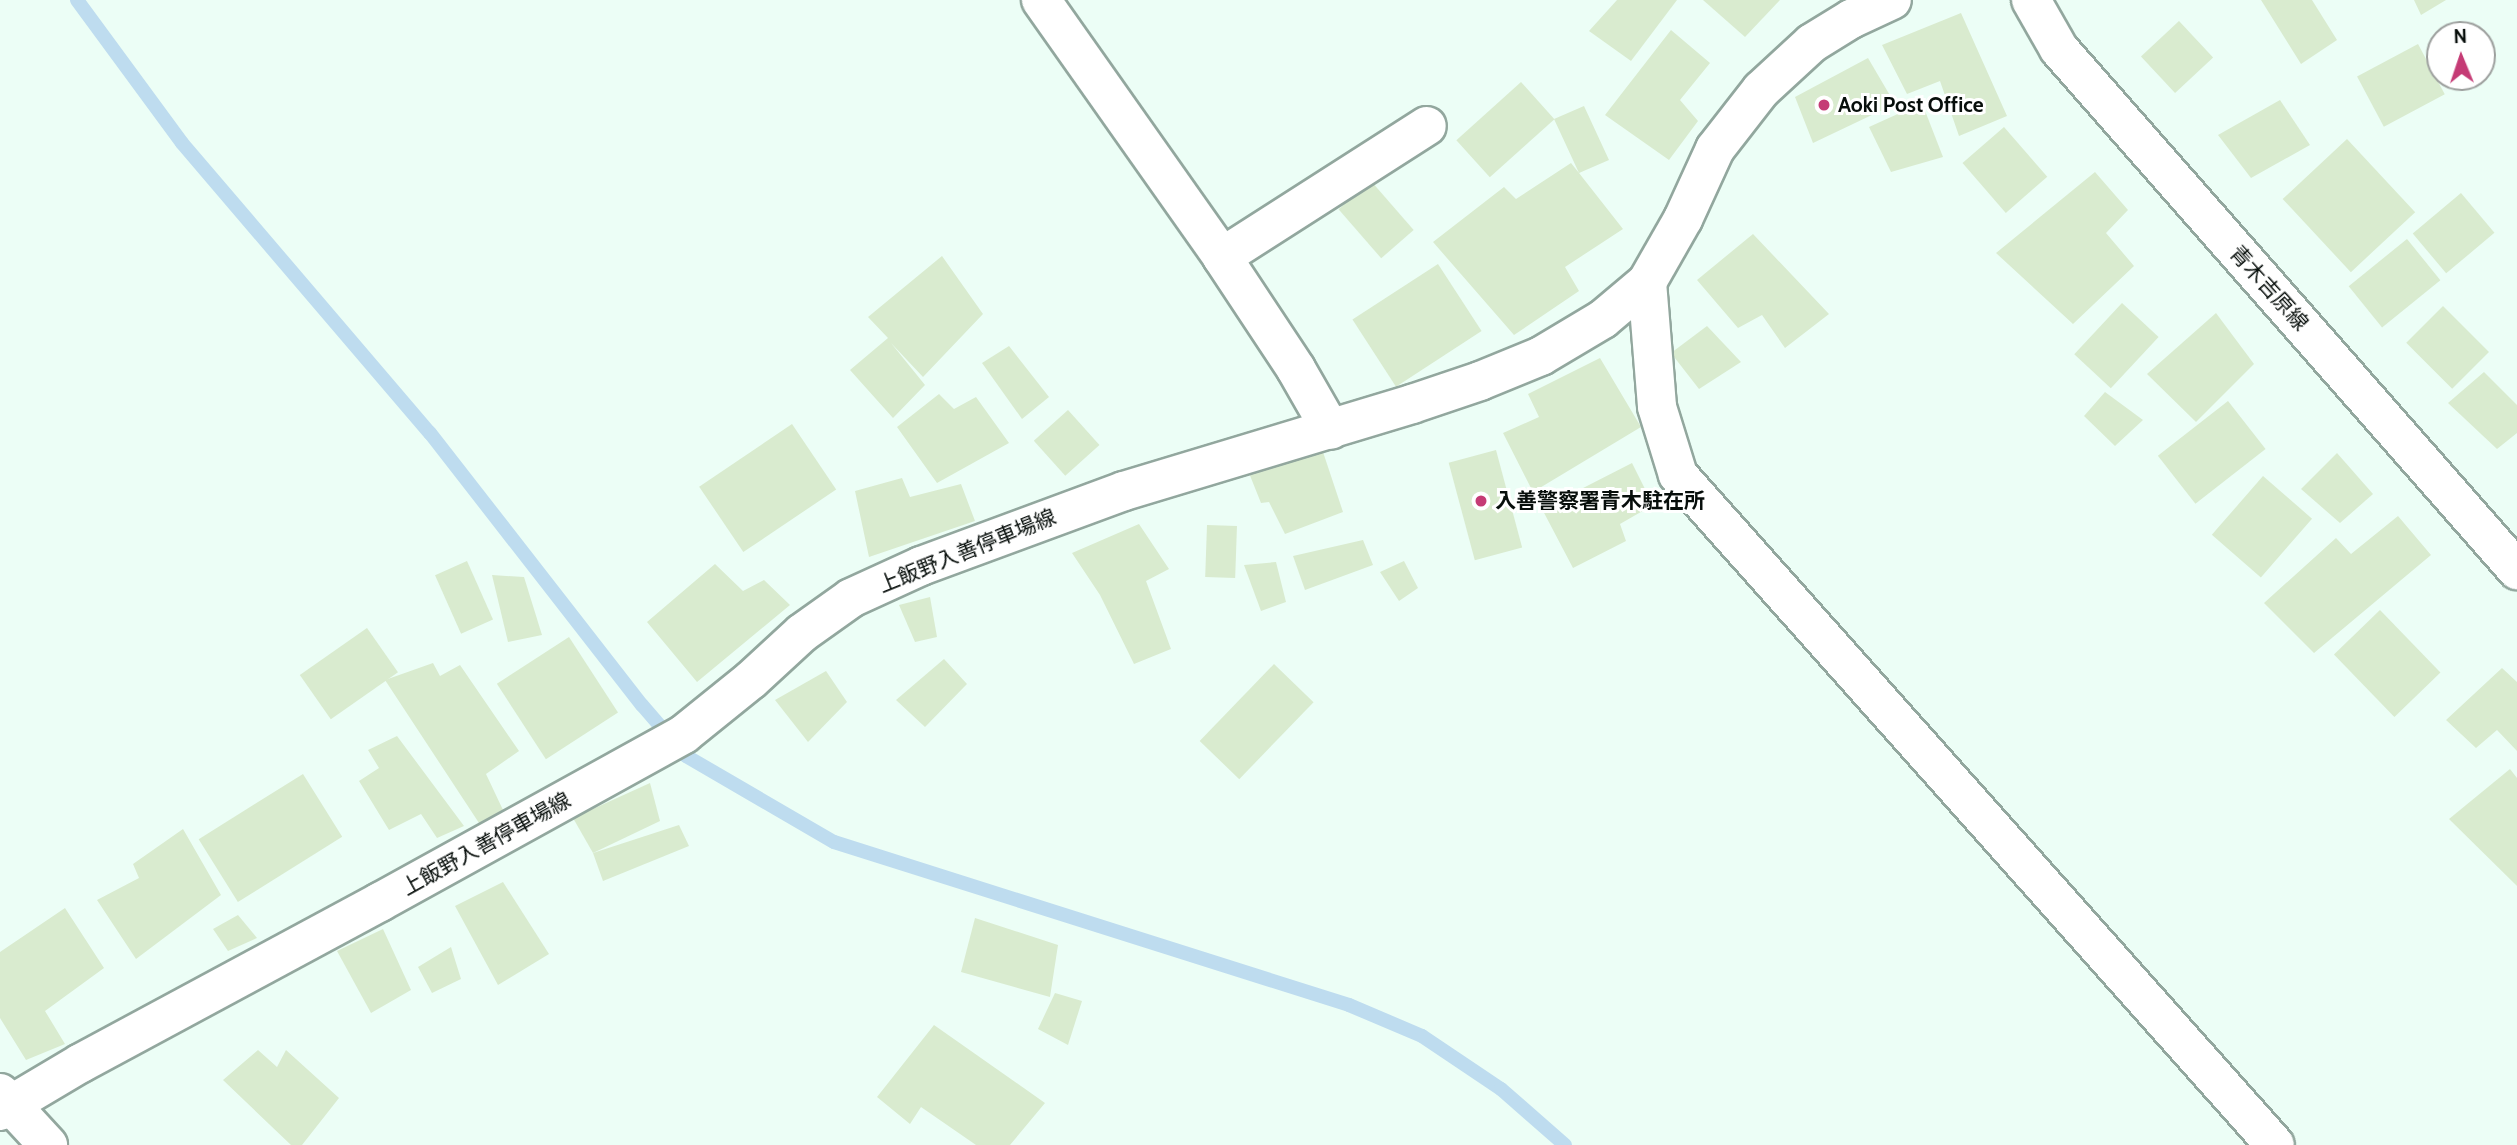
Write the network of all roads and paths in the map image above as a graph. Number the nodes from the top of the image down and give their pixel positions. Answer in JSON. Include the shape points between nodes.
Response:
{"nodes":[{"id":1,"x":1041,"y":0,"type":"edge"},
{"id":2,"x":1892,"y":0,"type":"edge"},
{"id":3,"x":2031,"y":0,"type":"edge"},
{"id":4,"x":1427,"y":126,"type":"dead end"},
{"id":5,"x":1222,"y":257,"type":"junction"},
{"id":6,"x":1647,"y":282,"type":"junction"},
{"id":7,"x":1331,"y":430,"type":"junction"},
{"id":8,"x":2517,"y":569,"type":"edge"},
{"id":9,"x":3,"y":1103,"type":"edge"},
{"id":10,"x":48,"y":1145,"type":"edge"},
{"id":11,"x":2276,"y":1145,"type":"edge"}],
"edges":[{"from":1,"to":5,"type":"main road"},
{"from":2,"to":6,"type":"main road","name":"上飯野入善停車場線","via":[[1812,43],[1761,90],[1715,149]]},
{"from":3,"to":8,"type":"main road","name":"青木吉原線","via":[[2059,49]]},
{"from":4,"to":5,"type":"main road"},
{"from":5,"to":7,"type":"main road"},
{"from":6,"to":7,"type":"main road","name":"上飯野入善停車場線","via":[[1603,319],[1541,356],[1480,382]]},
{"from":6,"to":11,"type":"main road","via":[[1657,407],[1678,475]]},
{"from":7,"to":9,"type":"main road","name":"上飯野入善停車場線","via":[[1124,491],[921,566],[851,598],[802,633],[684,734]]},
{"from":9,"to":10,"type":"main road"}]}
